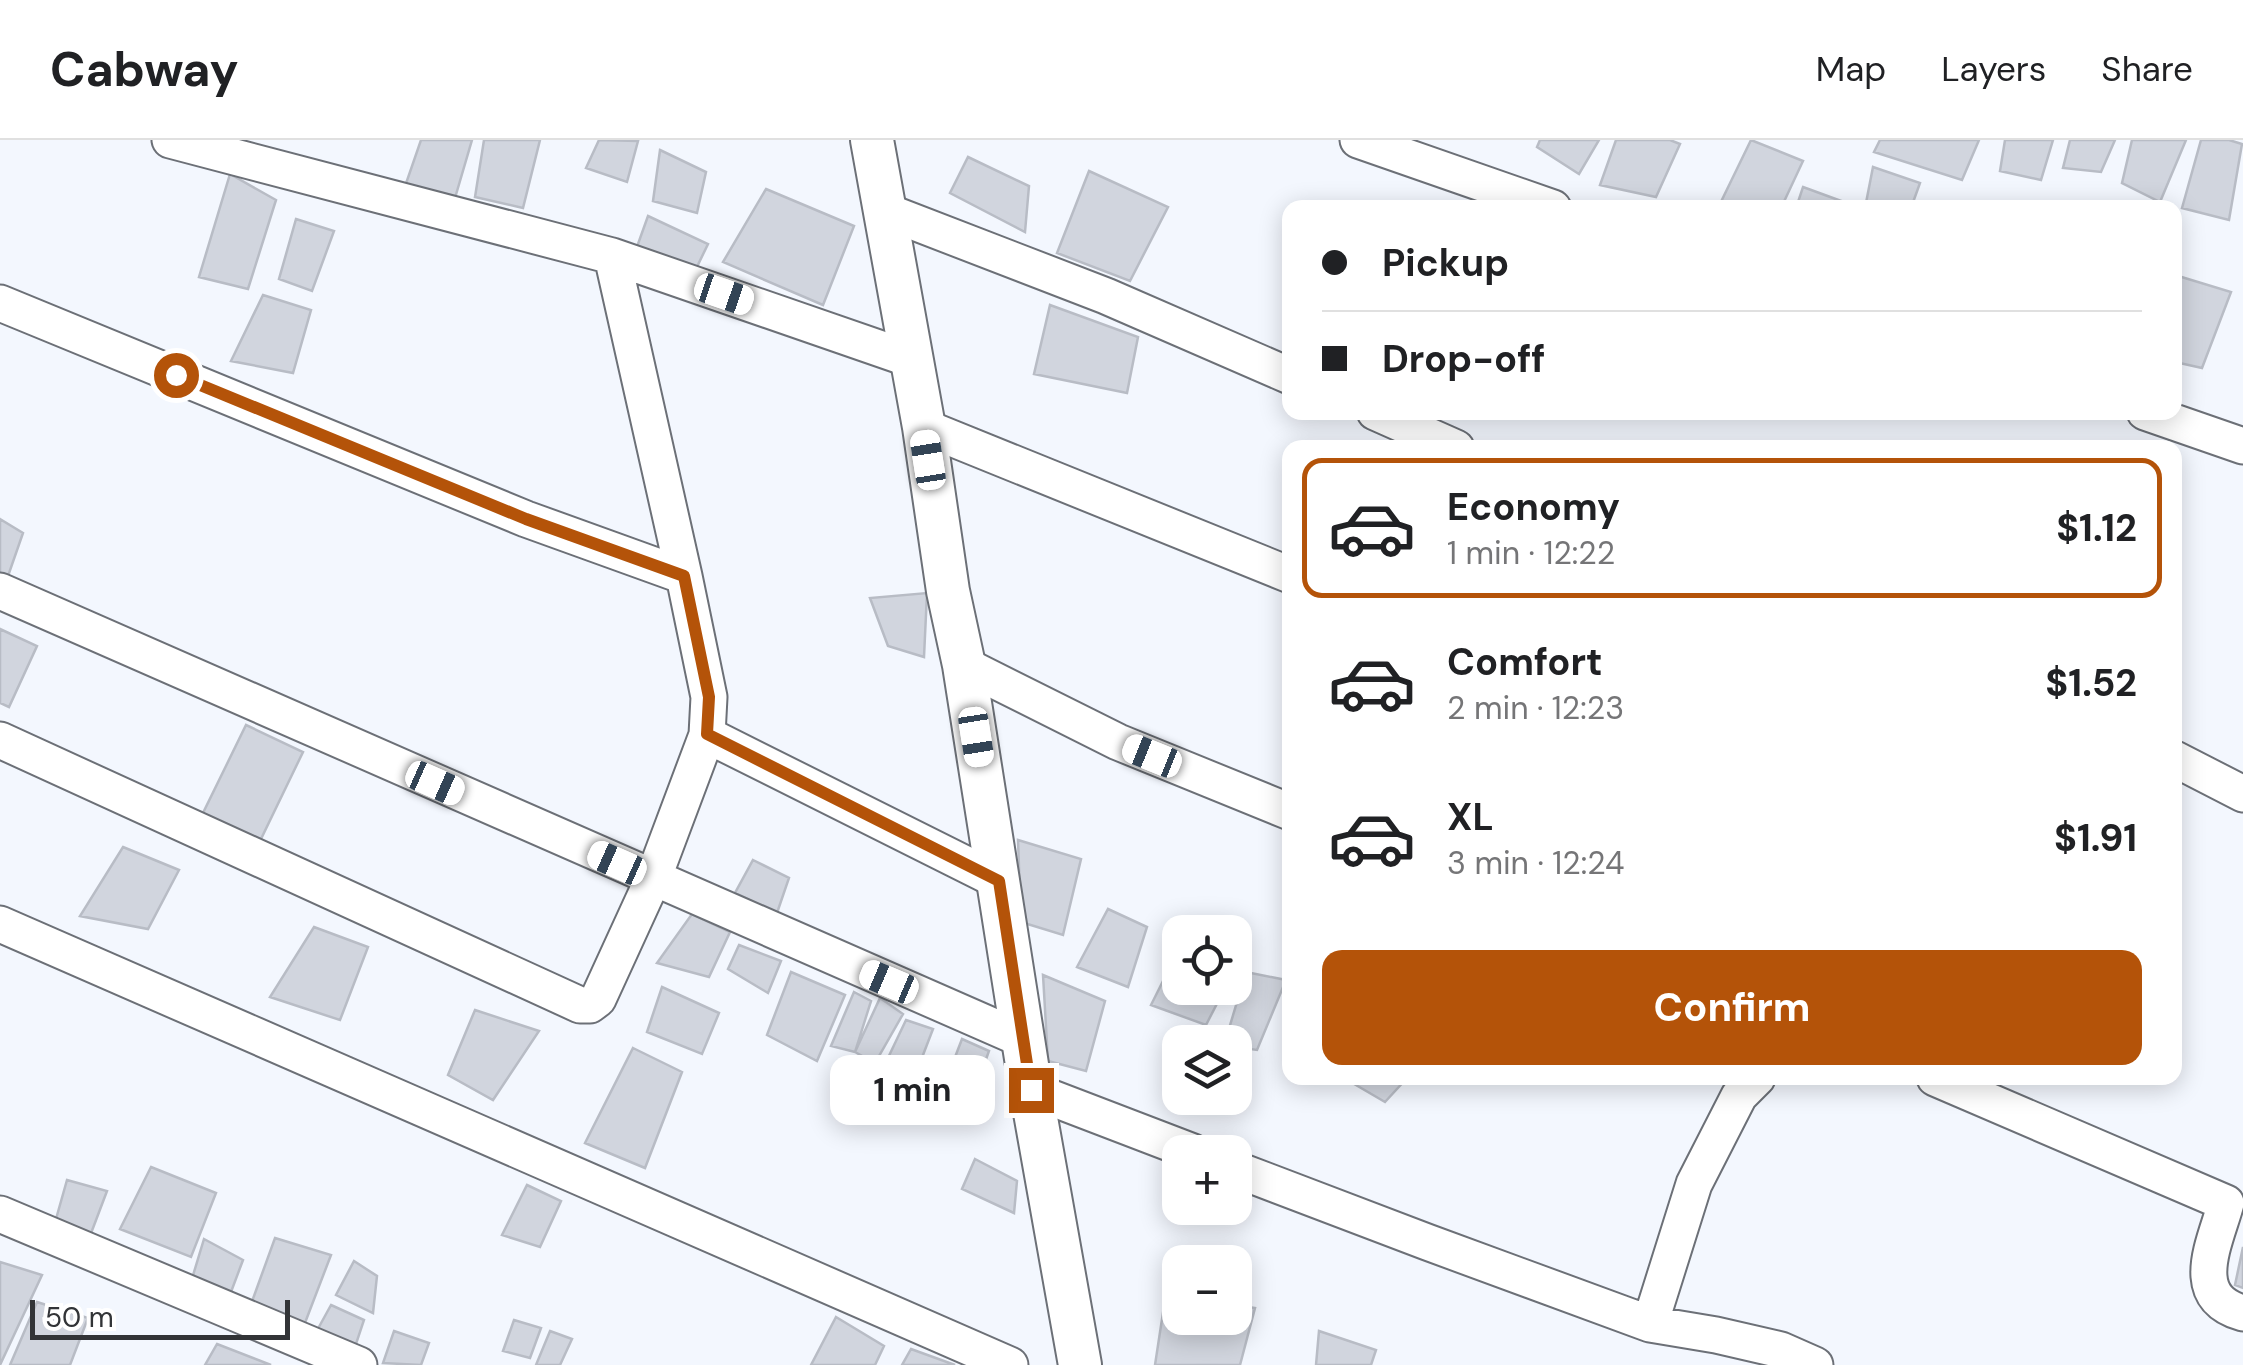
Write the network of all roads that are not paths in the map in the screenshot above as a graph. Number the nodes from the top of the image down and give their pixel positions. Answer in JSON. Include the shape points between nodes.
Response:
{"nodes":[{"id":1,"x":170,"y":140,"type":"edge"},
{"id":2,"x":872,"y":140,"type":"edge"},
{"id":3,"x":1358,"y":140,"type":"edge"},
{"id":4,"x":1530,"y":200,"type":"edge"},
{"id":5,"x":883,"y":210,"type":"junction"},
{"id":6,"x":612,"y":256,"type":"junction"},
{"id":7,"x":0,"y":303,"type":"edge"},
{"id":8,"x":910,"y":360,"type":"junction"},
{"id":9,"x":1282,"y":373,"type":"edge"},
{"id":10,"x":1393,"y":420,"type":"edge"},
{"id":11,"x":2168,"y":420,"type":"edge"},
{"id":12,"x":924,"y":427,"type":"junction"},
{"id":13,"x":1438,"y":440,"type":"edge"},
{"id":14,"x":2243,"y":446,"type":"edge"},
{"id":15,"x":1282,"y":572,"type":"edge"},
{"id":16,"x":684,"y":576,"type":"junction"},
{"id":17,"x":0,"y":591,"type":"edge"},
{"id":18,"x":964,"y":665,"type":"junction"},
{"id":19,"x":707,"y":734,"type":"junction"},
{"id":20,"x":0,"y":740,"type":"edge"},
{"id":21,"x":2182,"y":763,"type":"edge"},
{"id":22,"x":2243,"y":794,"type":"edge"},
{"id":23,"x":1282,"y":809,"type":"edge"},
{"id":24,"x":653,"y":880,"type":"junction"},
{"id":25,"x":999,"y":881,"type":"junction"},
{"id":26,"x":0,"y":924,"type":"edge"},
{"id":27,"x":1024,"y":1040,"type":"junction"},
{"id":28,"x":1750,"y":1085,"type":"edge"},
{"id":29,"x":1951,"y":1085,"type":"edge"},
{"id":30,"x":1031,"y":1090,"type":"junction"},
{"id":31,"x":1162,"y":1140,"type":"edge"},
{"id":32,"x":1252,"y":1175,"type":"edge"},
{"id":33,"x":0,"y":1214,"type":"edge"},
{"id":34,"x":2243,"y":1313,"type":"edge"},
{"id":35,"x":1650,"y":1324,"type":"junction"},
{"id":36,"x":360,"y":1365,"type":"edge"},
{"id":37,"x":1010,"y":1365,"type":"edge"},
{"id":38,"x":1080,"y":1365,"type":"edge"},
{"id":39,"x":1814,"y":1365,"type":"edge"}],
"edges":[{"from":1,"to":6,"type":"street"},
{"from":2,"to":5,"type":"main road"},
{"from":3,"to":4,"type":"street"},
{"from":5,"to":8,"type":"main road"},
{"from":5,"to":9,"type":"street"},
{"from":6,"to":8,"type":"street"},
{"from":6,"to":16,"type":"street"},
{"from":7,"to":16,"type":"street","via":[[526,519]]},
{"from":8,"to":12,"type":"main road"},
{"from":10,"to":13,"type":"street"},
{"from":11,"to":14,"type":"street"},
{"from":12,"to":15,"type":"street"},
{"from":12,"to":18,"type":"main road"},
{"from":16,"to":19,"type":"street","via":[[709,697]]},
{"from":17,"to":24,"type":"street"},
{"from":18,"to":23,"type":"street","via":[[1118,742]]},
{"from":18,"to":25,"type":"main road"},
{"from":19,"to":24,"type":"street"},
{"from":19,"to":25,"type":"street"},
{"from":20,"to":24,"type":"street","via":[[580,1005],[598,999]]},
{"from":21,"to":22,"type":"street"},
{"from":24,"to":27,"type":"street"},
{"from":25,"to":27,"type":"main road"},
{"from":26,"to":37,"type":"street"},
{"from":27,"to":30,"type":"main road"},
{"from":28,"to":35,"type":"street","via":[[1694,1184]]},
{"from":29,"to":34,"type":"street","via":[[2226,1203],[2208,1266],[2211,1291]]},
{"from":30,"to":31,"type":"street"},
{"from":30,"to":38,"type":"main road"},
{"from":32,"to":35,"type":"street"},
{"from":33,"to":36,"type":"street"},
{"from":35,"to":39,"type":"street","via":[[1781,1350]]}]}
